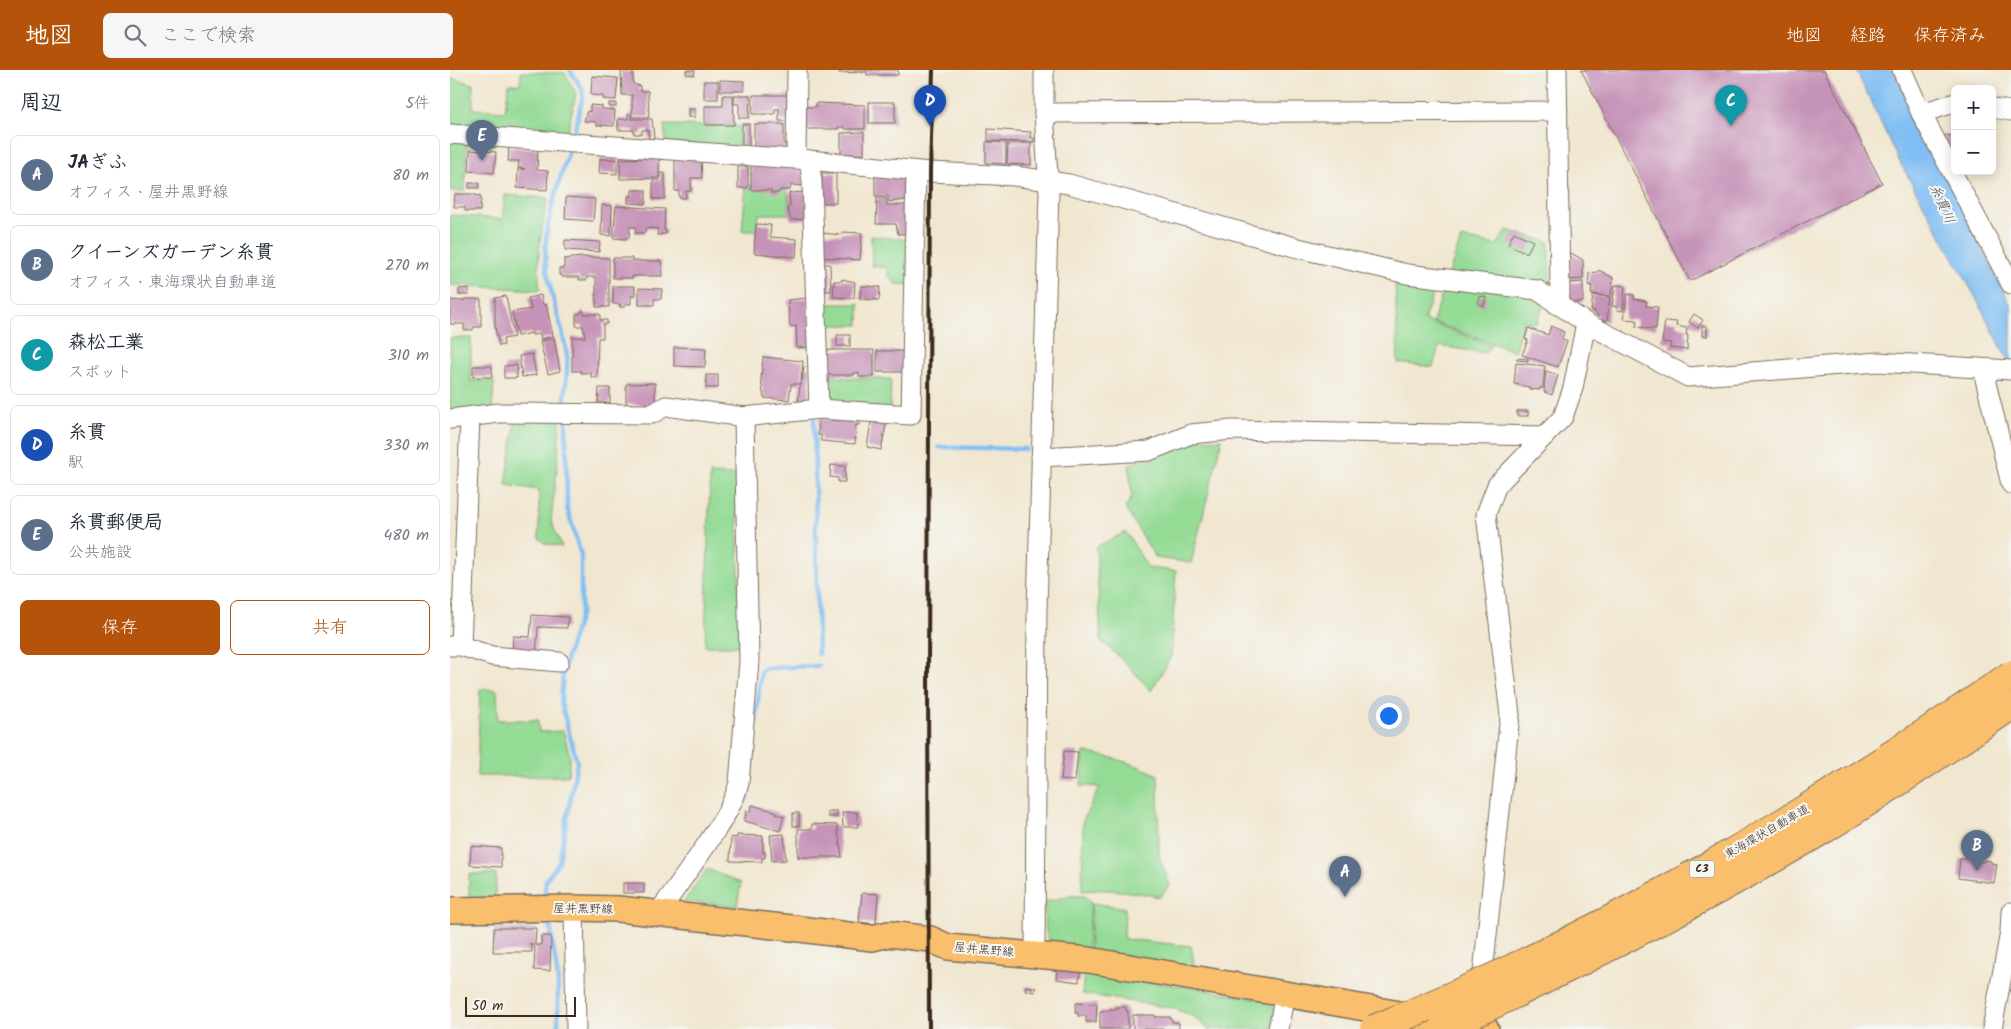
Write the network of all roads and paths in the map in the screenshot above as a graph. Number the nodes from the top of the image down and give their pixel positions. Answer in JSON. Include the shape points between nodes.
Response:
{"nodes":[{"id":1,"x":797,"y":70,"type":"edge"},
{"id":2,"x":1044,"y":70,"type":"edge"},
{"id":3,"x":1556,"y":70,"type":"edge"},
{"id":4,"x":1902,"y":70,"type":"edge"},
{"id":5,"x":1951,"y":104,"type":"edge"},
{"id":6,"x":1996,"y":109,"type":"edge"},
{"id":7,"x":1558,"y":111,"type":"junction"},
{"id":8,"x":2011,"y":111,"type":"edge"},
{"id":9,"x":1044,"y":113,"type":"junction"},
{"id":10,"x":1921,"y":113,"type":"junction"},
{"id":11,"x":450,"y":134,"type":"edge"},
{"id":12,"x":802,"y":159,"type":"junction"},
{"id":13,"x":916,"y":171,"type":"junction"},
{"id":14,"x":1048,"y":179,"type":"junction"},
{"id":15,"x":2011,"y":284,"type":"edge"},
{"id":16,"x":1557,"y":305,"type":"junction"},
{"id":17,"x":1586,"y":323,"type":"junction"},
{"id":18,"x":2002,"y":369,"type":"edge"},
{"id":19,"x":819,"y":409,"type":"junction"},
{"id":20,"x":744,"y":417,"type":"junction"},
{"id":21,"x":470,"y":418,"type":"junction"},
{"id":22,"x":450,"y":419,"type":"edge"},
{"id":23,"x":1545,"y":436,"type":"junction"},
{"id":24,"x":1042,"y":457,"type":"junction"},
{"id":25,"x":2011,"y":484,"type":"edge"},
{"id":26,"x":456,"y":646,"type":"edge"},
{"id":27,"x":559,"y":662,"type":"dead end"},
{"id":28,"x":2011,"y":675,"type":"edge"},
{"id":29,"x":2011,"y":706,"type":"edge"},
{"id":30,"x":574,"y":908,"type":"junction"},
{"id":31,"x":450,"y":910,"type":"edge"},
{"id":32,"x":2011,"y":912,"type":"edge"},
{"id":33,"x":658,"y":913,"type":"junction"},
{"id":34,"x":1035,"y":955,"type":"junction"},
{"id":35,"x":1286,"y":994,"type":"junction"},
{"id":36,"x":1481,"y":1028,"type":"edge"},
{"id":37,"x":576,"y":1029,"type":"edge"},
{"id":38,"x":1278,"y":1029,"type":"edge"},
{"id":39,"x":1374,"y":1029,"type":"edge"},
{"id":40,"x":1442,"y":1029,"type":"edge"},
{"id":41,"x":1992,"y":1029,"type":"edge"}],
"edges":[{"from":1,"to":12,"type":"street"},
{"from":2,"to":9,"type":"street"},
{"from":3,"to":7,"type":"street"},
{"from":4,"to":10,"type":"street"},
{"from":5,"to":10,"type":"street"},
{"from":6,"to":8,"type":"street"},
{"from":7,"to":9,"type":"street"},
{"from":7,"to":16,"type":"street","via":[[1560,294]]},
{"from":9,"to":14,"type":"street"},
{"from":10,"to":15,"type":"street"},
{"from":11,"to":12,"type":"street"},
{"from":12,"to":13,"type":"street"},
{"from":12,"to":19,"type":"street","via":[[812,181]]},
{"from":13,"to":14,"type":"street"},
{"from":13,"to":19,"type":"street","via":[[911,415]]},
{"from":14,"to":16,"type":"street","via":[[1298,248],[1407,274],[1537,290]]},
{"from":14,"to":24,"type":"street"},
{"from":16,"to":17,"type":"street"},
{"from":17,"to":18,"type":"street","via":[[1688,377],[1878,362]]},
{"from":17,"to":23,"type":"street","via":[[1573,388],[1563,417]]},
{"from":18,"to":25,"type":"street","via":[[1985,379]]},
{"from":19,"to":20,"type":"street"},
{"from":20,"to":21,"type":"street","via":[[666,406],[652,414],[499,414]]},
{"from":20,"to":33,"type":"street","via":[[749,661],[738,783],[727,814]]},
{"from":21,"to":22,"type":"street"},
{"from":21,"to":26,"type":"street"},
{"from":23,"to":24,"type":"street","via":[[1232,430],[1191,434],[1149,451]]},
{"from":23,"to":36,"type":"street","via":[[1497,485],[1486,514],[1510,715]]},
{"from":24,"to":34,"type":"street","via":[[1037,610]]},
{"from":26,"to":27,"type":"street","via":[[492,656]]},
{"from":28,"to":39,"type":"highway","name":"東海環状自動車道","number":"C3","bridge":true,"via":[[1794,817],[1667,890],[1540,955]]},
{"from":29,"to":40,"type":"highway","number":"C3","bridge":true,"via":[[1823,830],[1728,886]]},
{"from":30,"to":31,"type":"main road","name":"屋井黒野線"},
{"from":30,"to":33,"type":"main road","name":"屋井黒野線"},
{"from":30,"to":37,"type":"street"},
{"from":32,"to":41,"type":"street"},
{"from":33,"to":34,"type":"main road","name":"屋井黒野線","via":[[872,938],[889,934],[930,939],[948,947]]},
{"from":34,"to":35,"type":"main road","name":"屋井黒野線","via":[[1089,960]]},
{"from":35,"to":36,"type":"main road","name":"屋井黒野線"},
{"from":35,"to":38,"type":"street"}]}
